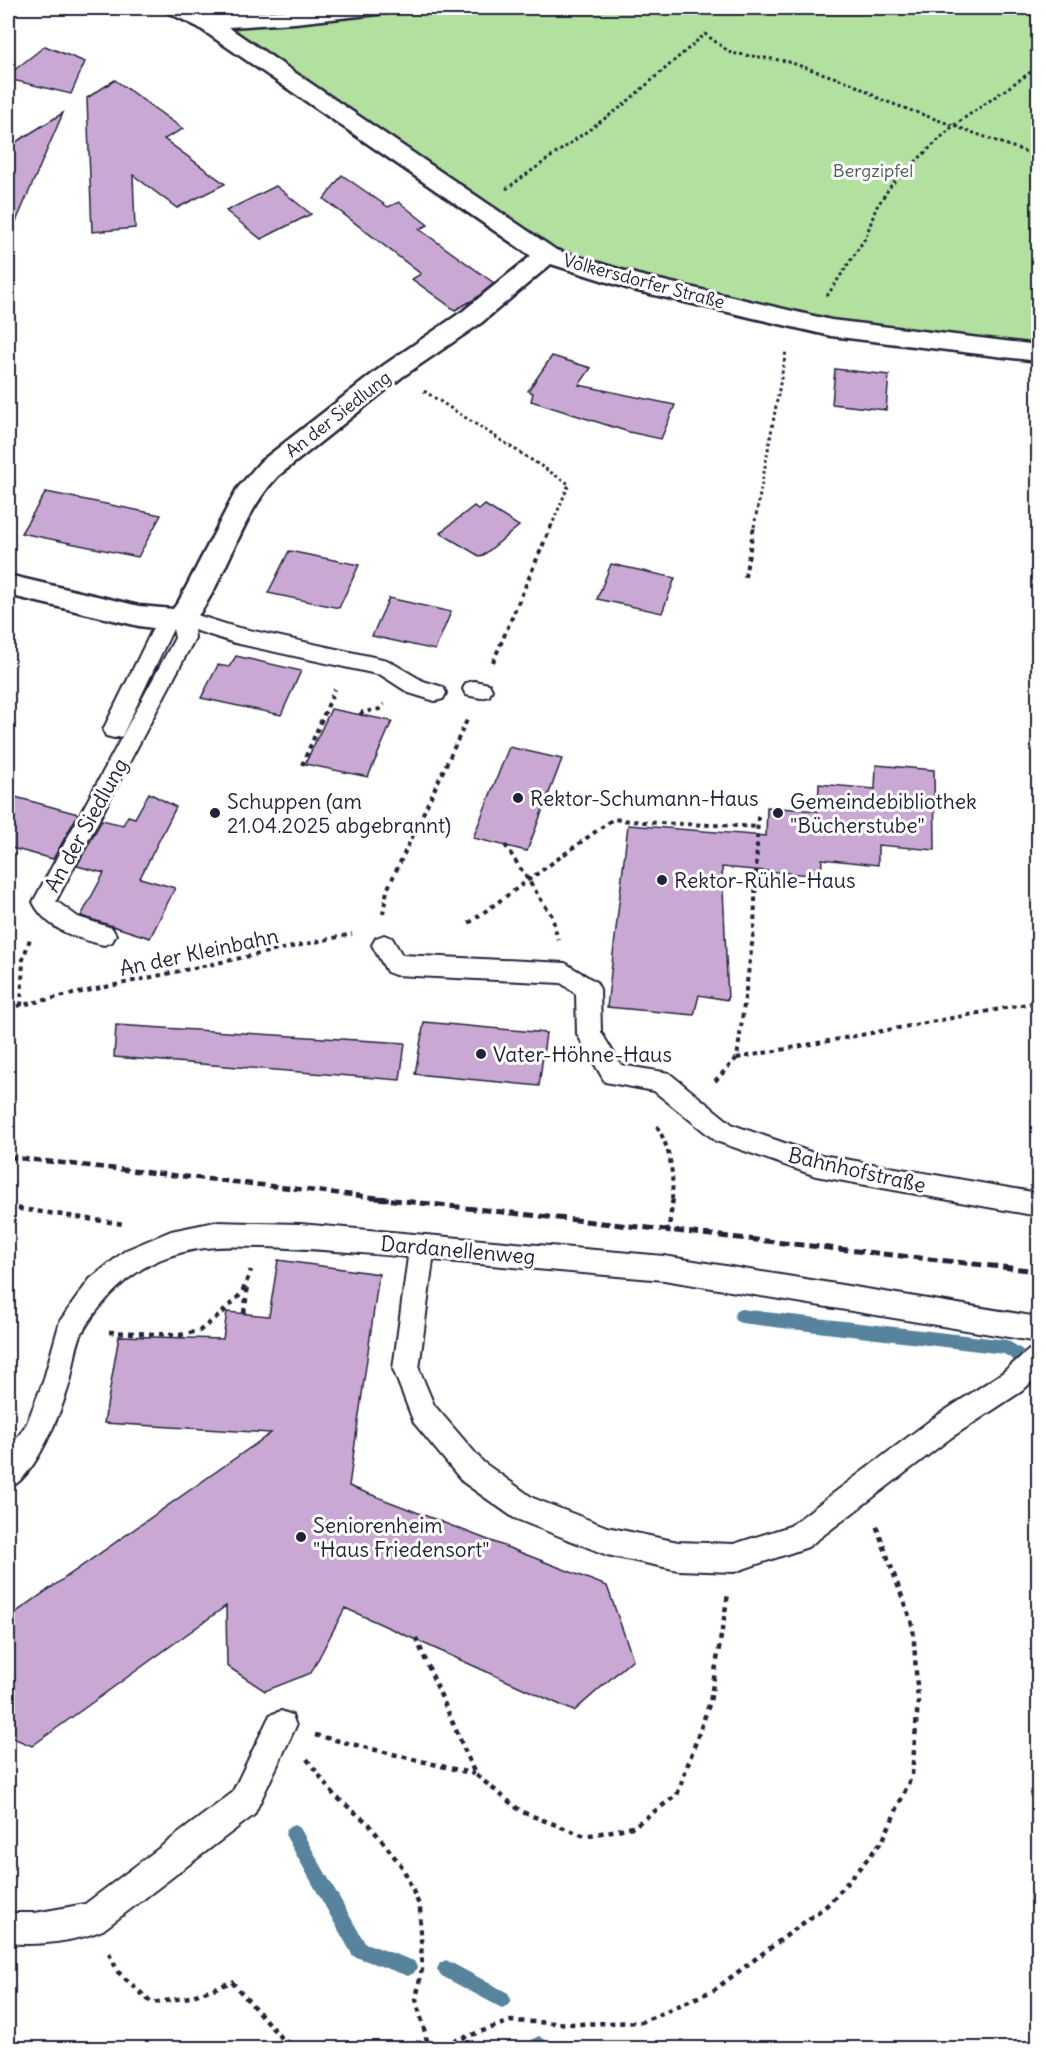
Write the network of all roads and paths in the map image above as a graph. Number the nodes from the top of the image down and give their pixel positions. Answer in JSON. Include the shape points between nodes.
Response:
{"nodes":[{"id":1,"x":177,"y":8,"type":"edge"},
{"id":2,"x":378,"y":8,"type":"edge"},
{"id":3,"x":206,"y":22,"type":"junction"},
{"id":4,"x":1038,"y":67,"type":"edge"},
{"id":5,"x":953,"y":126,"type":"junction"},
{"id":6,"x":1038,"y":156,"type":"edge"},
{"id":7,"x":480,"y":211,"type":"junction"},
{"id":8,"x":547,"y":255,"type":"junction"},
{"id":9,"x":791,"y":320,"type":"junction"},
{"id":10,"x":821,"y":326,"type":"junction"},
{"id":11,"x":1038,"y":353,"type":"edge"},
{"id":12,"x":393,"y":371,"type":"junction"},
{"id":13,"x":569,"y":484,"type":"dead end"},
{"id":14,"x":745,"y":577,"type":"dead end"},
{"id":15,"x":8,"y":585,"type":"edge"},
{"id":16,"x":174,"y":619,"type":"junction"},
{"id":17,"x":348,"y":659,"type":"junction"},
{"id":18,"x":435,"y":693,"type":"dead end"},
{"id":19,"x":383,"y":706,"type":"dead end"},
{"id":20,"x":360,"y":715,"type":"dead end"},
{"id":21,"x":114,"y":730,"type":"dead end"},
{"id":22,"x":302,"y":765,"type":"dead end"},
{"id":23,"x":758,"y":816,"type":"dead end"},
{"id":24,"x":758,"y":827,"type":"junction"},
{"id":25,"x":505,"y":845,"type":"dead end"},
{"id":26,"x":528,"y":880,"type":"junction"},
{"id":27,"x":44,"y":902,"type":"junction"},
{"id":28,"x":469,"y":923,"type":"dead end"},
{"id":29,"x":104,"y":935,"type":"dead end"},
{"id":30,"x":384,"y":945,"type":"joint"},
{"id":31,"x":565,"y":973,"type":"junction"},
{"id":32,"x":1038,"y":1002,"type":"edge"},
{"id":33,"x":21,"y":1006,"type":"junction"},
{"id":34,"x":8,"y":1008,"type":"edge"},
{"id":35,"x":674,"y":1177,"type":"dead end"},
{"id":36,"x":672,"y":1195,"type":"dead end"},
{"id":37,"x":1038,"y":1205,"type":"edge"},
{"id":38,"x":8,"y":1208,"type":"edge"},
{"id":39,"x":135,"y":1225,"type":"dead end"},
{"id":40,"x":258,"y":1234,"type":"junction"},
{"id":41,"x":423,"y":1248,"type":"junction"},
{"id":42,"x":249,"y":1281,"type":"junction"},
{"id":43,"x":244,"y":1313,"type":"dead end"},
{"id":44,"x":1038,"y":1329,"type":"edge"},
{"id":45,"x":69,"y":1330,"type":"junction"},
{"id":46,"x":1035,"y":1363,"type":"edge"},
{"id":47,"x":8,"y":1475,"type":"edge"},
{"id":48,"x":862,"y":1488,"type":"junction"},
{"id":49,"x":734,"y":1558,"type":"junction"},
{"id":50,"x":416,"y":1638,"type":"dead end"},
{"id":51,"x":281,"y":1726,"type":"junction"},
{"id":52,"x":475,"y":1774,"type":"junction"},
{"id":53,"x":92,"y":1919,"type":"junction"},
{"id":54,"x":8,"y":1928,"type":"edge"},
{"id":55,"x":296,"y":2049,"type":"edge"},
{"id":56,"x":429,"y":2049,"type":"edge"},
{"id":57,"x":434,"y":2049,"type":"edge"}],
"edges":[{"from":1,"to":3,"type":"street","name":"Volkersdorfer Straße"},
{"from":2,"to":3,"type":"street"},
{"from":3,"to":7,"type":"street","name":"Volkersdorfer Straße"},
{"from":4,"to":5,"type":"path"},
{"from":5,"to":6,"type":"path"},
{"from":5,"to":7,"type":"path","via":[[882,100],[851,82],[786,61],[731,53],[705,34],[621,107]]},
{"from":5,"to":10,"type":"path","via":[[892,184],[876,208],[866,237],[827,294]]},
{"from":7,"to":8,"type":"street","name":"Volkersdorfer Straße"},
{"from":8,"to":9,"type":"street","name":"Volkersdorfer Straße","via":[[633,282]]},
{"from":8,"to":12,"type":"street","name":"An der Siedlung","via":[[472,317]]},
{"from":9,"to":10,"type":"street","name":"Volkersdorfer Straße"},
{"from":9,"to":14,"type":"path"},
{"from":10,"to":11,"type":"street","name":"Volkersdorfer Straße"},
{"from":12,"to":13,"type":"path"},
{"from":12,"to":16,"type":"street","name":"An der Siedlung","via":[[286,453],[250,489],[190,607]]},
{"from":15,"to":16,"type":"street","via":[[139,616]]},
{"from":16,"to":17,"type":"lane"},
{"from":16,"to":21,"type":"lane"},
{"from":16,"to":27,"type":"lane","name":"An der Siedlung","via":[[184,638]]},
{"from":17,"to":18,"type":"lane","via":[[387,668],[416,687]]},
{"from":17,"to":22,"type":"path"},
{"from":19,"to":20,"type":"path"},
{"from":23,"to":24,"type":"path"},
{"from":24,"to":26,"type":"path","via":[[613,819]]},
{"from":24,"to":32,"type":"path","via":[[754,929],[737,1058]]},
{"from":25,"to":26,"type":"path"},
{"from":26,"to":28,"type":"path"},
{"from":26,"to":31,"type":"path","via":[[552,916]]},
{"from":27,"to":29,"type":"lane","via":[[48,910],[69,923]]},
{"from":27,"to":33,"type":"path","via":[[23,959]]},
{"from":30,"to":31,"type":"lane","via":[[395,965]]},
{"from":30,"to":33,"type":"path","name":"An der Kleinbahn","via":[[380,928]]},
{"from":31,"to":37,"type":"lane","name":"Bahnhofstraße","via":[[588,989],[589,1034],[614,1074],[660,1081],[725,1133],[816,1165]]},
{"from":33,"to":34,"type":"path","name":"An der Kleinbahn"},
{"from":35,"to":36,"type":"path"},
{"from":38,"to":39,"type":"path"},
{"from":40,"to":41,"type":"lane","name":"Dardanellenweg"},
{"from":40,"to":42,"type":"path"},
{"from":40,"to":45,"type":"lane","name":"Dardanellenweg","via":[[216,1234],[171,1243],[135,1258],[99,1288]]},
{"from":41,"to":44,"type":"lane","name":"Dardanellenweg","via":[[664,1268]]},
{"from":41,"to":49,"type":"lane","via":[[406,1369],[424,1414],[474,1472],[524,1508],[607,1541],[678,1556]]},
{"from":42,"to":43,"type":"path"},
{"from":42,"to":45,"type":"path","via":[[233,1303],[199,1331],[180,1335]]},
{"from":45,"to":47,"type":"lane","name":"Dardanellenweg","via":[[38,1431]]},
{"from":46,"to":48,"type":"lane"},
{"from":48,"to":49,"type":"lane","via":[[798,1537]]},
{"from":48,"to":57,"type":"path","via":[[913,1627],[918,1702],[912,1775],[883,1840],[830,1903],[714,1990],[642,2022],[515,2021]]},
{"from":49,"to":52,"type":"path","via":[[710,1702],[677,1795],[633,1827],[585,1836],[522,1812]]},
{"from":50,"to":52,"type":"path"},
{"from":51,"to":52,"type":"path"},
{"from":51,"to":53,"type":"lane","via":[[243,1804]]},
{"from":51,"to":56,"type":"path","via":[[334,1795],[369,1824],[403,1868],[420,1907],[421,1966],[416,1999]]},
{"from":53,"to":54,"type":"lane","via":[[35,1929]]},
{"from":53,"to":55,"type":"path","via":[[118,1972],[152,2003],[190,1997],[232,1982],[281,2038]]}]}
